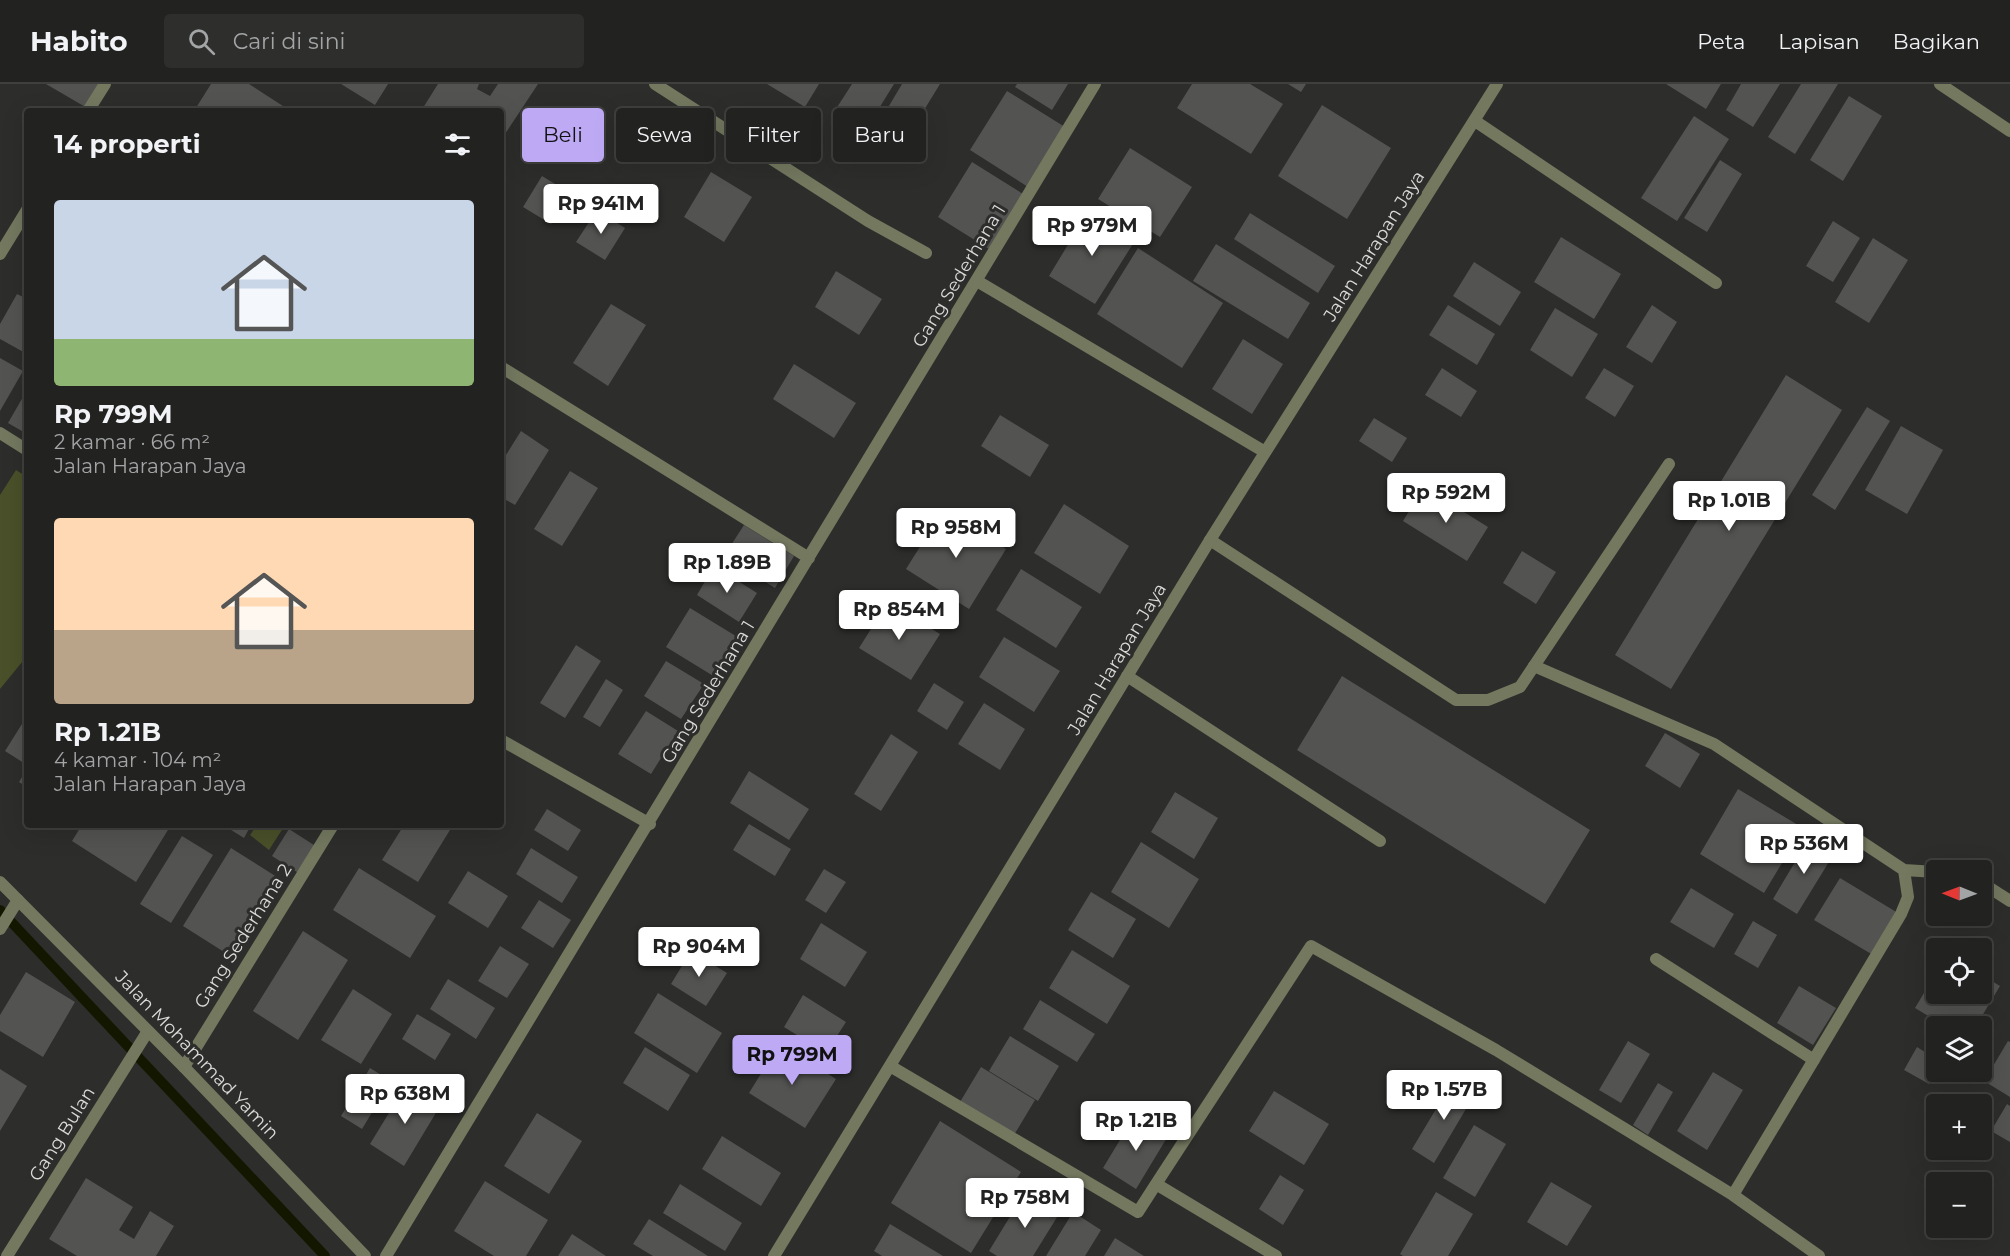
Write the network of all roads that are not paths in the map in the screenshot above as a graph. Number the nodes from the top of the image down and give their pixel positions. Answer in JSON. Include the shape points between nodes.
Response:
{"nodes":[{"id":1,"x":105,"y":84,"type":"edge"},
{"id":2,"x":656,"y":84,"type":"edge"},
{"id":3,"x":1095,"y":84,"type":"edge"},
{"id":4,"x":1497,"y":84,"type":"edge"},
{"id":5,"x":1940,"y":84,"type":"edge"},
{"id":6,"x":90,"y":108,"type":"edge"},
{"id":7,"x":1475,"y":121,"type":"junction"},
{"id":8,"x":2010,"y":131,"type":"edge"},
{"id":9,"x":24,"y":215,"type":"edge"},
{"id":10,"x":0,"y":254,"type":"edge"},
{"id":11,"x":926,"y":254,"type":"dead end"},
{"id":12,"x":977,"y":280,"type":"junction"},
{"id":13,"x":1716,"y":283,"type":"dead end"},
{"id":14,"x":504,"y":369,"type":"edge"},
{"id":15,"x":0,"y":433,"type":"edge"},
{"id":16,"x":24,"y":448,"type":"edge"},
{"id":17,"x":1265,"y":453,"type":"junction"},
{"id":18,"x":1669,"y":464,"type":"dead end"},
{"id":19,"x":1210,"y":540,"type":"junction"},
{"id":20,"x":809,"y":558,"type":"junction"},
{"id":21,"x":1534,"y":666,"type":"junction"},
{"id":22,"x":1127,"y":676,"type":"junction"},
{"id":23,"x":504,"y":742,"type":"edge"},
{"id":24,"x":650,"y":824,"type":"junction"},
{"id":25,"x":331,"y":828,"type":"edge"},
{"id":26,"x":1380,"y":841,"type":"dead end"},
{"id":27,"x":1904,"y":870,"type":"junction"},
{"id":28,"x":1926,"y":871,"type":"edge"},
{"id":29,"x":0,"y":882,"type":"edge"},
{"id":30,"x":1992,"y":889,"type":"edge"},
{"id":31,"x":18,"y":901,"type":"junction"},
{"id":32,"x":2010,"y":901,"type":"edge"},
{"id":33,"x":0,"y":929,"type":"edge"},
{"id":34,"x":1656,"y":959,"type":"dead end"},
{"id":35,"x":148,"y":1031,"type":"junction"},
{"id":36,"x":1814,"y":1060,"type":"junction"},
{"id":37,"x":890,"y":1065,"type":"junction"},
{"id":38,"x":184,"y":1067,"type":"junction"},
{"id":39,"x":1156,"y":1184,"type":"junction"},
{"id":40,"x":1733,"y":1195,"type":"junction"},
{"id":41,"x":7,"y":1256,"type":"edge"},
{"id":42,"x":365,"y":1256,"type":"edge"},
{"id":43,"x":386,"y":1256,"type":"edge"},
{"id":44,"x":774,"y":1256,"type":"edge"},
{"id":45,"x":1276,"y":1256,"type":"edge"},
{"id":46,"x":1819,"y":1256,"type":"edge"}],
"edges":[{"from":1,"to":6,"type":"street"},
{"from":2,"to":11,"type":"street"},
{"from":3,"to":12,"type":"street","name":"Gang Sederhana 1"},
{"from":4,"to":7,"type":"street","name":"Jalan Harapan Jaya"},
{"from":5,"to":8,"type":"street"},
{"from":7,"to":13,"type":"street"},
{"from":7,"to":17,"type":"street","name":"Jalan Harapan Jaya"},
{"from":9,"to":10,"type":"street"},
{"from":12,"to":17,"type":"street"},
{"from":12,"to":20,"type":"street","name":"Gang Sederhana 1"},
{"from":14,"to":20,"type":"street"},
{"from":15,"to":16,"type":"street"},
{"from":17,"to":19,"type":"street","name":"Jalan Harapan Jaya"},
{"from":18,"to":21,"type":"street"},
{"from":19,"to":21,"type":"street","via":[[1456,700],[1488,700],[1520,687]]},
{"from":19,"to":22,"type":"street","name":"Jalan Harapan Jaya"},
{"from":20,"to":24,"type":"street","name":"Gang Sederhana 1"},
{"from":21,"to":27,"type":"street","via":[[1714,744]]},
{"from":22,"to":26,"type":"street"},
{"from":22,"to":37,"type":"street","name":"Jalan Harapan Jaya"},
{"from":23,"to":24,"type":"street"},
{"from":24,"to":43,"type":"street","name":"Gang Sederhana 1"},
{"from":25,"to":38,"type":"street","name":"Gang Sederhana 2"},
{"from":27,"to":28,"type":"street"},
{"from":27,"to":36,"type":"street","via":[[1908,897],[1901,914]]},
{"from":29,"to":31,"type":"street","name":"Jalan Mohammad Yamin"},
{"from":30,"to":32,"type":"street"},
{"from":31,"to":33,"type":"street"},
{"from":31,"to":35,"type":"street","name":"Jalan Mohammad Yamin"},
{"from":34,"to":36,"type":"street"},
{"from":35,"to":38,"type":"street","name":"Jalan Mohammad Yamin"},
{"from":35,"to":41,"type":"street","name":"Gang Bulan"},
{"from":36,"to":40,"type":"street"},
{"from":37,"to":39,"type":"street","via":[[1138,1212]]},
{"from":37,"to":44,"type":"street","name":"Jalan Harapan Jaya"},
{"from":38,"to":42,"type":"street","name":"Jalan Mohammad Yamin"},
{"from":39,"to":40,"type":"street","via":[[1311,946],[1496,1050]]},
{"from":39,"to":45,"type":"street"},
{"from":40,"to":46,"type":"street"}]}
